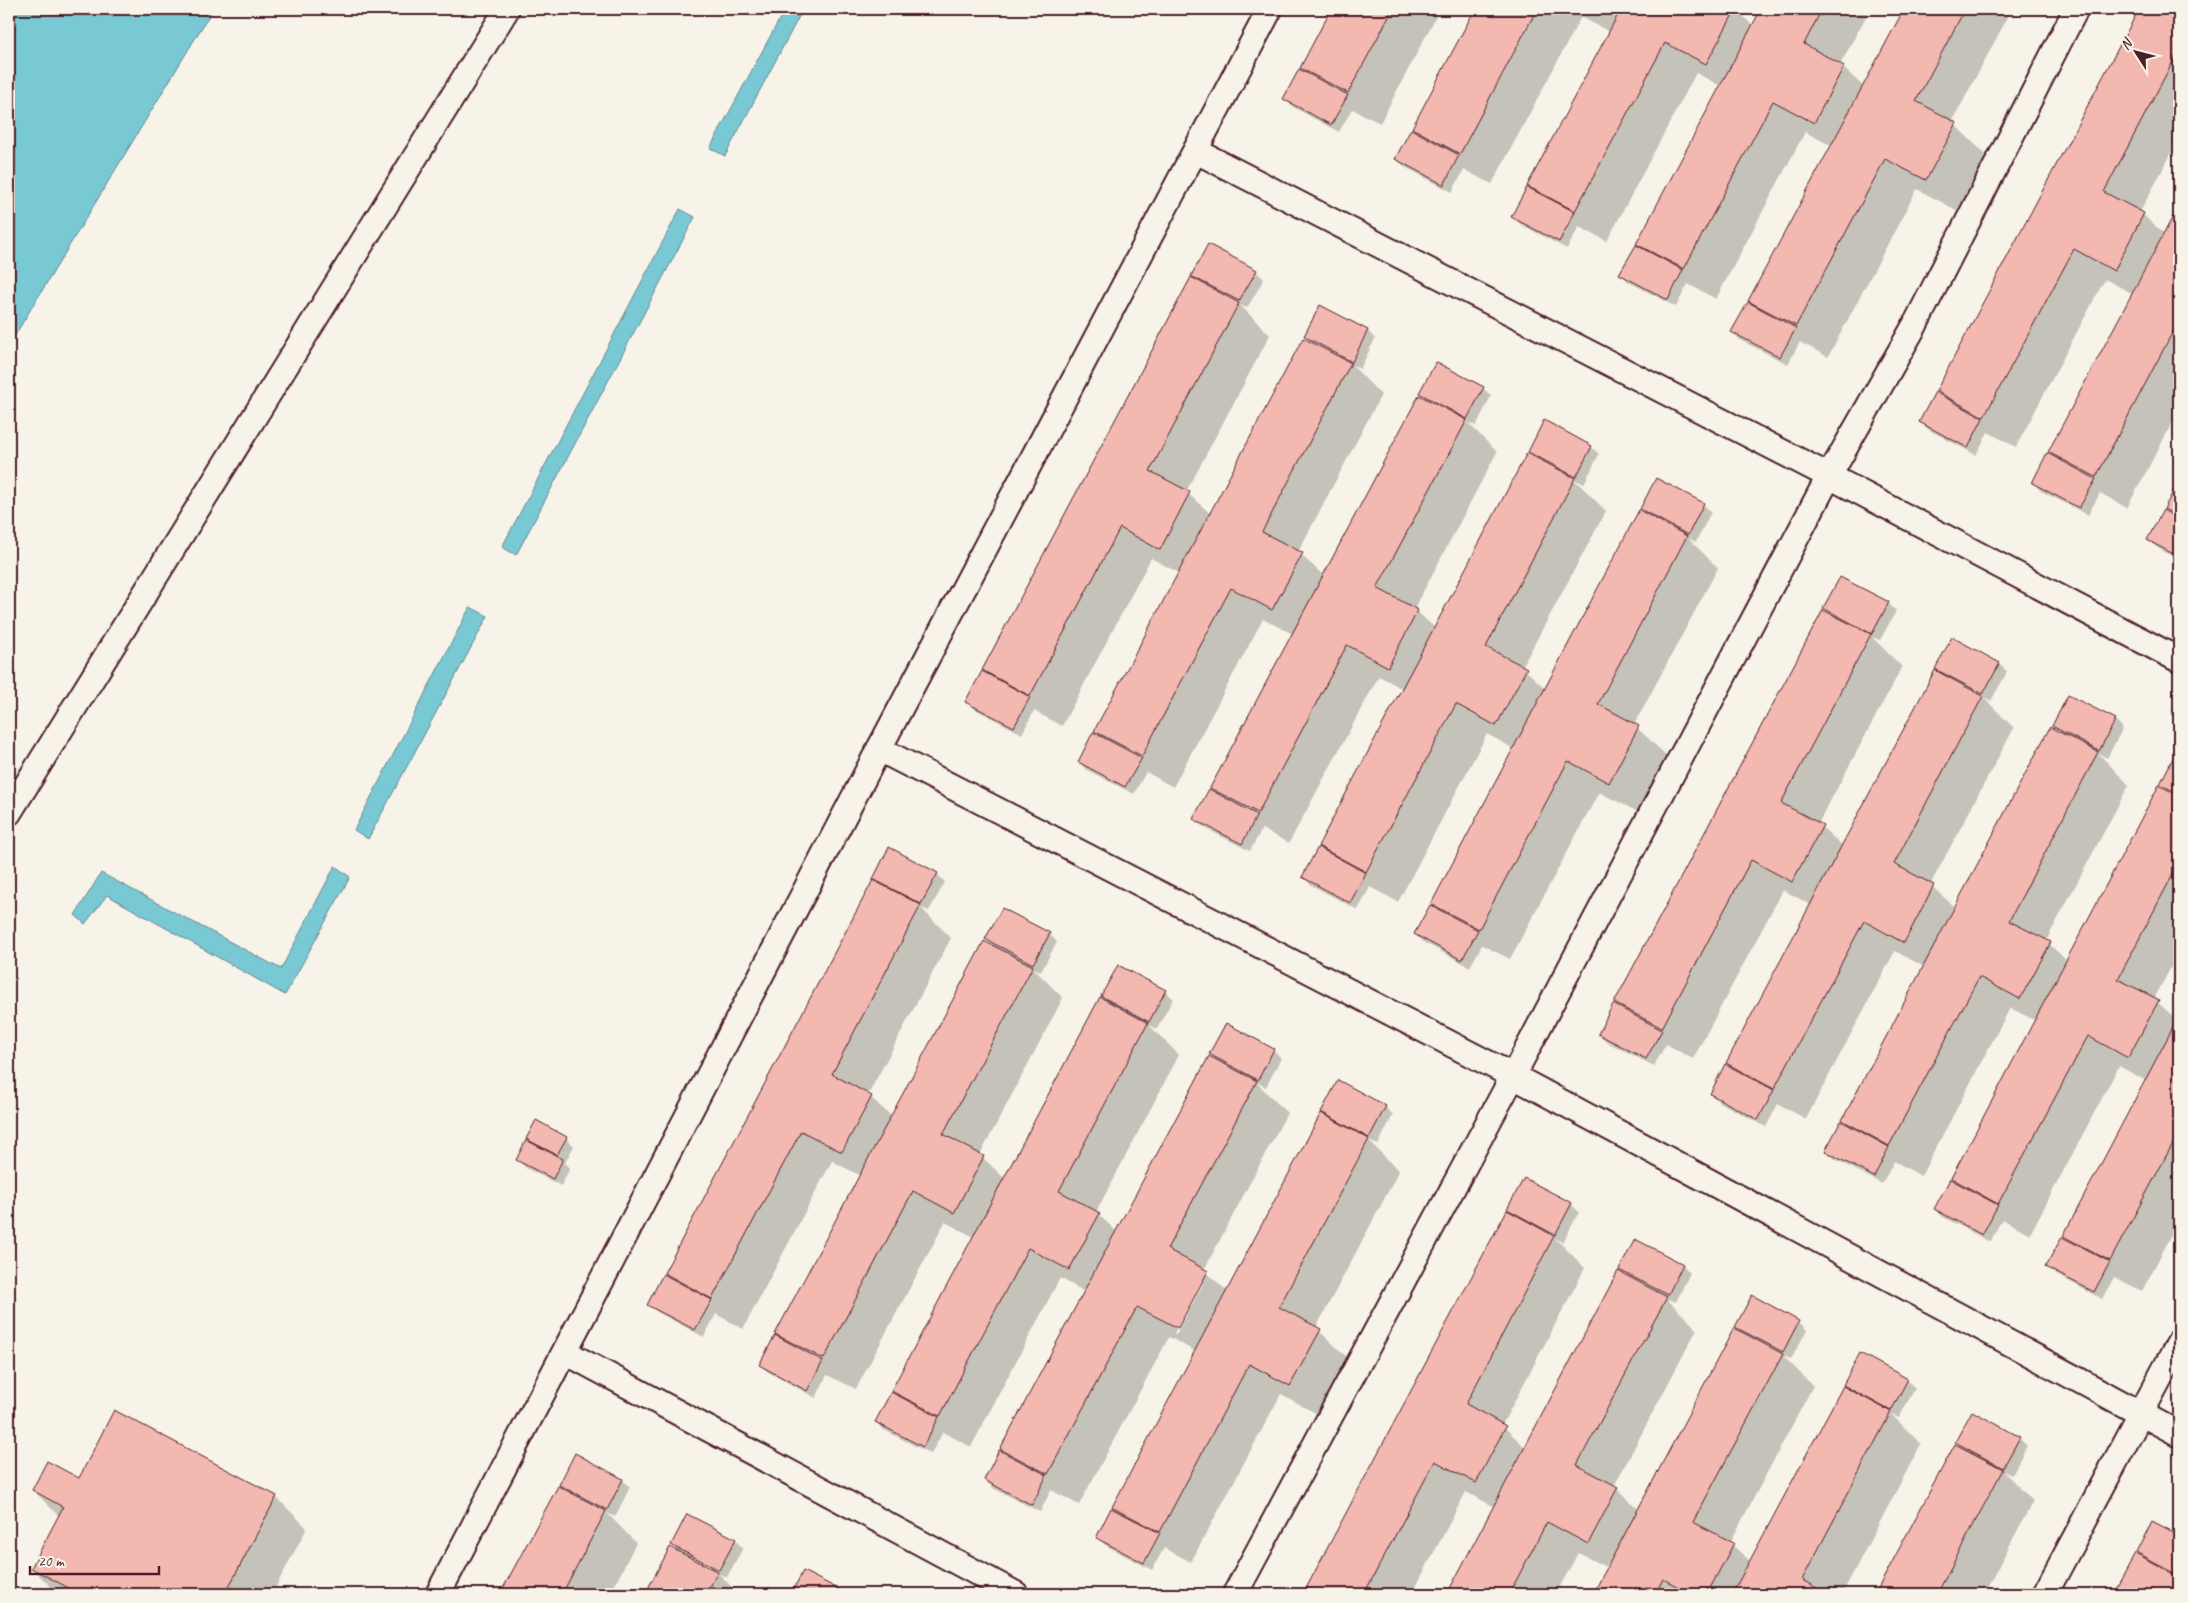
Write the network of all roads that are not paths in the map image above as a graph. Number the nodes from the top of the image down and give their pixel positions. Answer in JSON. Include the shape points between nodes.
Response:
{"nodes":[{"id":1,"x":507,"y":9,"type":"edge"},
{"id":2,"x":1270,"y":9,"type":"edge"},
{"id":3,"x":2076,"y":9,"type":"edge"},
{"id":4,"x":1196,"y":151,"type":"junction"},
{"id":5,"x":1829,"y":476,"type":"junction"},
{"id":6,"x":2179,"y":660,"type":"edge"},
{"id":7,"x":879,"y":750,"type":"junction"},
{"id":8,"x":9,"y":813,"type":"edge"},
{"id":9,"x":1513,"y":1076,"type":"junction"},
{"id":10,"x":2179,"y":1342,"type":"edge"},
{"id":11,"x":565,"y":1352,"type":"junction"},
{"id":12,"x":2141,"y":1414,"type":"junction"},
{"id":13,"x":2179,"y":1434,"type":"edge"},
{"id":14,"x":438,"y":1594,"type":"edge"},
{"id":15,"x":1016,"y":1594,"type":"edge"},
{"id":16,"x":1235,"y":1594,"type":"edge"},
{"id":17,"x":2045,"y":1594,"type":"edge"}],
"edges":[{"from":1,"to":8,"type":"lane"},
{"from":2,"to":4,"type":"lane"},
{"from":3,"to":5,"type":"lane","via":[[1915,325]]},
{"from":4,"to":5,"type":"lane"},
{"from":4,"to":7,"type":"lane"},
{"from":5,"to":6,"type":"lane"},
{"from":5,"to":9,"type":"lane"},
{"from":7,"to":9,"type":"lane"},
{"from":7,"to":11,"type":"lane"},
{"from":9,"to":12,"type":"lane"},
{"from":9,"to":16,"type":"lane"},
{"from":10,"to":12,"type":"lane"},
{"from":11,"to":14,"type":"lane"},
{"from":11,"to":15,"type":"lane"},
{"from":12,"to":13,"type":"lane"},
{"from":12,"to":17,"type":"lane"}]}
